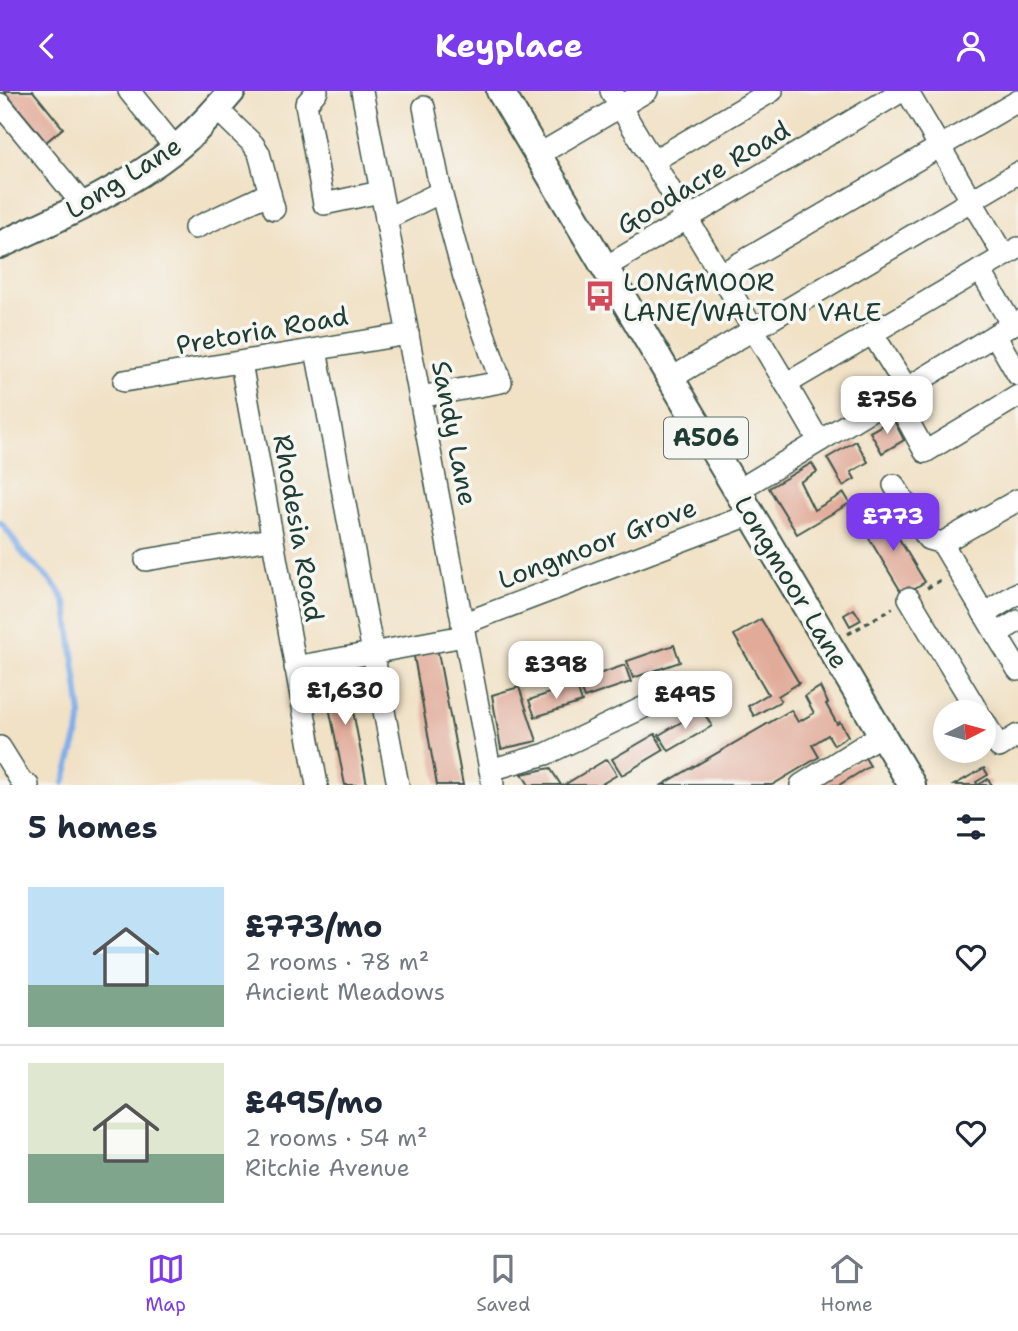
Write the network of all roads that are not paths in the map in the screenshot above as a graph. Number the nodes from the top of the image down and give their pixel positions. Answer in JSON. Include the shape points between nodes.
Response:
{"nodes":[{"id":1,"x":129,"y":91,"type":"edge"},
{"id":2,"x":317,"y":91,"type":"edge"},
{"id":3,"x":362,"y":91,"type":"edge"},
{"id":4,"x":500,"y":91,"type":"edge"},
{"id":5,"x":647,"y":91,"type":"edge"},
{"id":6,"x":772,"y":91,"type":"edge"},
{"id":7,"x":905,"y":91,"type":"edge"},
{"id":8,"x":616,"y":99,"type":"edge"},
{"id":9,"x":224,"y":100,"type":"edge"},
{"id":10,"x":423,"y":100,"type":"edge"},
{"id":11,"x":1018,"y":101,"type":"edge"},
{"id":12,"x":0,"y":104,"type":"edge"},
{"id":13,"x":940,"y":146,"type":"junction"},
{"id":14,"x":176,"y":149,"type":"junction"},
{"id":15,"x":538,"y":155,"type":"junction"},
{"id":16,"x":653,"y":162,"type":"junction"},
{"id":17,"x":1018,"y":173,"type":"edge"},
{"id":18,"x":380,"y":192,"type":"junction"},
{"id":19,"x":441,"y":192,"type":"junction"},
{"id":20,"x":972,"y":201,"type":"junction"},
{"id":21,"x":84,"y":205,"type":"junction"},
{"id":22,"x":687,"y":218,"type":"junction"},
{"id":23,"x":386,"y":219,"type":"junction"},
{"id":24,"x":195,"y":228,"type":"dead end"},
{"id":25,"x":0,"y":245,"type":"edge"},
{"id":26,"x":1011,"y":252,"type":"edge"},
{"id":27,"x":604,"y":268,"type":"junction"},
{"id":28,"x":980,"y":270,"type":"junction"},
{"id":29,"x":721,"y":274,"type":"junction"},
{"id":30,"x":1008,"y":327,"type":"edge"},
{"id":31,"x":755,"y":330,"type":"junction"},
{"id":32,"x":872,"y":333,"type":"junction"},
{"id":33,"x":408,"y":334,"type":"junction"},
{"id":34,"x":316,"y":350,"type":"junction"},
{"id":35,"x":241,"y":363,"type":"junction"},
{"id":36,"x":1018,"y":375,"type":"edge"},
{"id":37,"x":670,"y":379,"type":"junction"},
{"id":38,"x":124,"y":381,"type":"dead end"},
{"id":39,"x":786,"y":384,"type":"junction"},
{"id":40,"x":900,"y":391,"type":"junction"},
{"id":41,"x":420,"y":397,"type":"junction"},
{"id":42,"x":1018,"y":397,"type":"edge"},
{"id":43,"x":819,"y":441,"type":"junction"},
{"id":44,"x":894,"y":485,"type":"dead end"},
{"id":45,"x":737,"y":491,"type":"junction"},
{"id":46,"x":1018,"y":500,"type":"edge"},
{"id":47,"x":752,"y":514,"type":"junction"},
{"id":48,"x":271,"y":539,"type":"junction"},
{"id":49,"x":942,"y":543,"type":"junction"},
{"id":50,"x":146,"y":560,"type":"dead end"},
{"id":51,"x":1018,"y":593,"type":"edge"},
{"id":52,"x":909,"y":598,"type":"dead end"},
{"id":53,"x":984,"y":614,"type":"junction"},
{"id":54,"x":1018,"y":621,"type":"edge"},
{"id":55,"x":463,"y":630,"type":"junction"},
{"id":56,"x":996,"y":634,"type":"junction"},
{"id":57,"x":373,"y":652,"type":"junction"},
{"id":58,"x":295,"y":667,"type":"junction"},
{"id":59,"x":1018,"y":670,"type":"edge"},
{"id":60,"x":678,"y":691,"type":"dead end"},
{"id":61,"x":971,"y":700,"type":"edge"},
{"id":62,"x":882,"y":734,"type":"junction"},
{"id":63,"x":1018,"y":735,"type":"edge"},
{"id":64,"x":996,"y":742,"type":"edge"},
{"id":65,"x":0,"y":747,"type":"edge"},
{"id":66,"x":491,"y":777,"type":"edge"},
{"id":67,"x":28,"y":785,"type":"edge"},
{"id":68,"x":317,"y":785,"type":"edge"},
{"id":69,"x":398,"y":785,"type":"edge"},
{"id":70,"x":801,"y":785,"type":"edge"},
{"id":71,"x":912,"y":785,"type":"edge"}],
"edges":[{"from":1,"to":14,"type":"street"},
{"from":2,"to":18,"type":"street","via":[[306,104],[324,204]]},
{"from":3,"to":18,"type":"street","name":"Sandy Lane"},
{"from":4,"to":15,"type":"main road","name":"Longmoor Lane","number":"A506"},
{"from":5,"to":8,"type":"street"},
{"from":6,"to":16,"type":"street"},
{"from":7,"to":13,"type":"street"},
{"from":7,"to":22,"type":"street","name":"Goodacre Road"},
{"from":8,"to":15,"type":"street"},
{"from":8,"to":16,"type":"street"},
{"from":9,"to":14,"type":"main road","name":"Long Lane"},
{"from":9,"to":24,"type":"street","via":[[259,153],[272,201]]},
{"from":10,"to":19,"type":"street"},
{"from":11,"to":13,"type":"street"},
{"from":12,"to":21,"type":"street"},
{"from":13,"to":20,"type":"street"},
{"from":13,"to":29,"type":"street"},
{"from":14,"to":21,"type":"main road","name":"Long Lane"},
{"from":15,"to":27,"type":"main road","name":"Longmoor Lane","number":"A506"},
{"from":16,"to":22,"type":"street"},
{"from":17,"to":20,"type":"street"},
{"from":18,"to":23,"type":"street","name":"Sandy Lane"},
{"from":19,"to":23,"type":"street"},
{"from":19,"to":41,"type":"street","via":[[464,277],[501,382]]},
{"from":20,"to":26,"type":"street"},
{"from":20,"to":31,"type":"street"},
{"from":21,"to":25,"type":"main road","name":"Long Lane"},
{"from":22,"to":27,"type":"street","name":"Goodacre Road"},
{"from":22,"to":29,"type":"street"},
{"from":23,"to":33,"type":"street","name":"Sandy Lane"},
{"from":26,"to":28,"type":"street"},
{"from":27,"to":37,"type":"main road","name":"Longmoor Lane","number":"A506"},
{"from":28,"to":30,"type":"street"},
{"from":28,"to":32,"type":"street"},
{"from":29,"to":31,"type":"street"},
{"from":30,"to":36,"type":"street"},
{"from":30,"to":40,"type":"street"},
{"from":31,"to":37,"type":"street"},
{"from":31,"to":39,"type":"street"},
{"from":32,"to":39,"type":"street"},
{"from":32,"to":40,"type":"street"},
{"from":33,"to":34,"type":"street","name":"Pretoria Road"},
{"from":33,"to":41,"type":"street","name":"Sandy Lane"},
{"from":34,"to":35,"type":"street","name":"Pretoria Road"},
{"from":34,"to":57,"type":"street"},
{"from":35,"to":38,"type":"street","name":"Pretoria Road"},
{"from":35,"to":48,"type":"street","name":"Rhodesia Road"},
{"from":37,"to":45,"type":"main road","name":"Longmoor Lane","number":"A506"},
{"from":39,"to":43,"type":"street"},
{"from":40,"to":42,"type":"street","via":[[925,452]]},
{"from":40,"to":43,"type":"street"},
{"from":41,"to":55,"type":"street","name":"Sandy Lane"},
{"from":43,"to":45,"type":"street"},
{"from":44,"to":49,"type":"street","via":[[928,539]]},
{"from":45,"to":47,"type":"main road","name":"Longmoor Lane","number":"A506"},
{"from":46,"to":49,"type":"street"},
{"from":47,"to":55,"type":"street","name":"Longmoor Grove"},
{"from":47,"to":62,"type":"main road","name":"Longmoor Lane","number":"A506"},
{"from":48,"to":50,"type":"street"},
{"from":48,"to":58,"type":"street","name":"Rhodesia Road"},
{"from":49,"to":53,"type":"street"},
{"from":51,"to":53,"type":"street"},
{"from":52,"to":61,"type":"street"},
{"from":53,"to":56,"type":"street"},
{"from":54,"to":56,"type":"street"},
{"from":55,"to":57,"type":"street","name":"Longmoor Grove"},
{"from":55,"to":66,"type":"street","name":"Sandy Lane"},
{"from":56,"to":59,"type":"street"},
{"from":57,"to":58,"type":"street","name":"Longmoor Grove"},
{"from":57,"to":69,"type":"street"},
{"from":58,"to":68,"type":"street","name":"Rhodesia Road"},
{"from":60,"to":66,"type":"street"},
{"from":62,"to":70,"type":"street"},
{"from":62,"to":71,"type":"main road","name":"Longmoor Lane","number":"A506"},
{"from":63,"to":64,"type":"street","via":[[999,747]]},
{"from":65,"to":67,"type":"street"}]}
